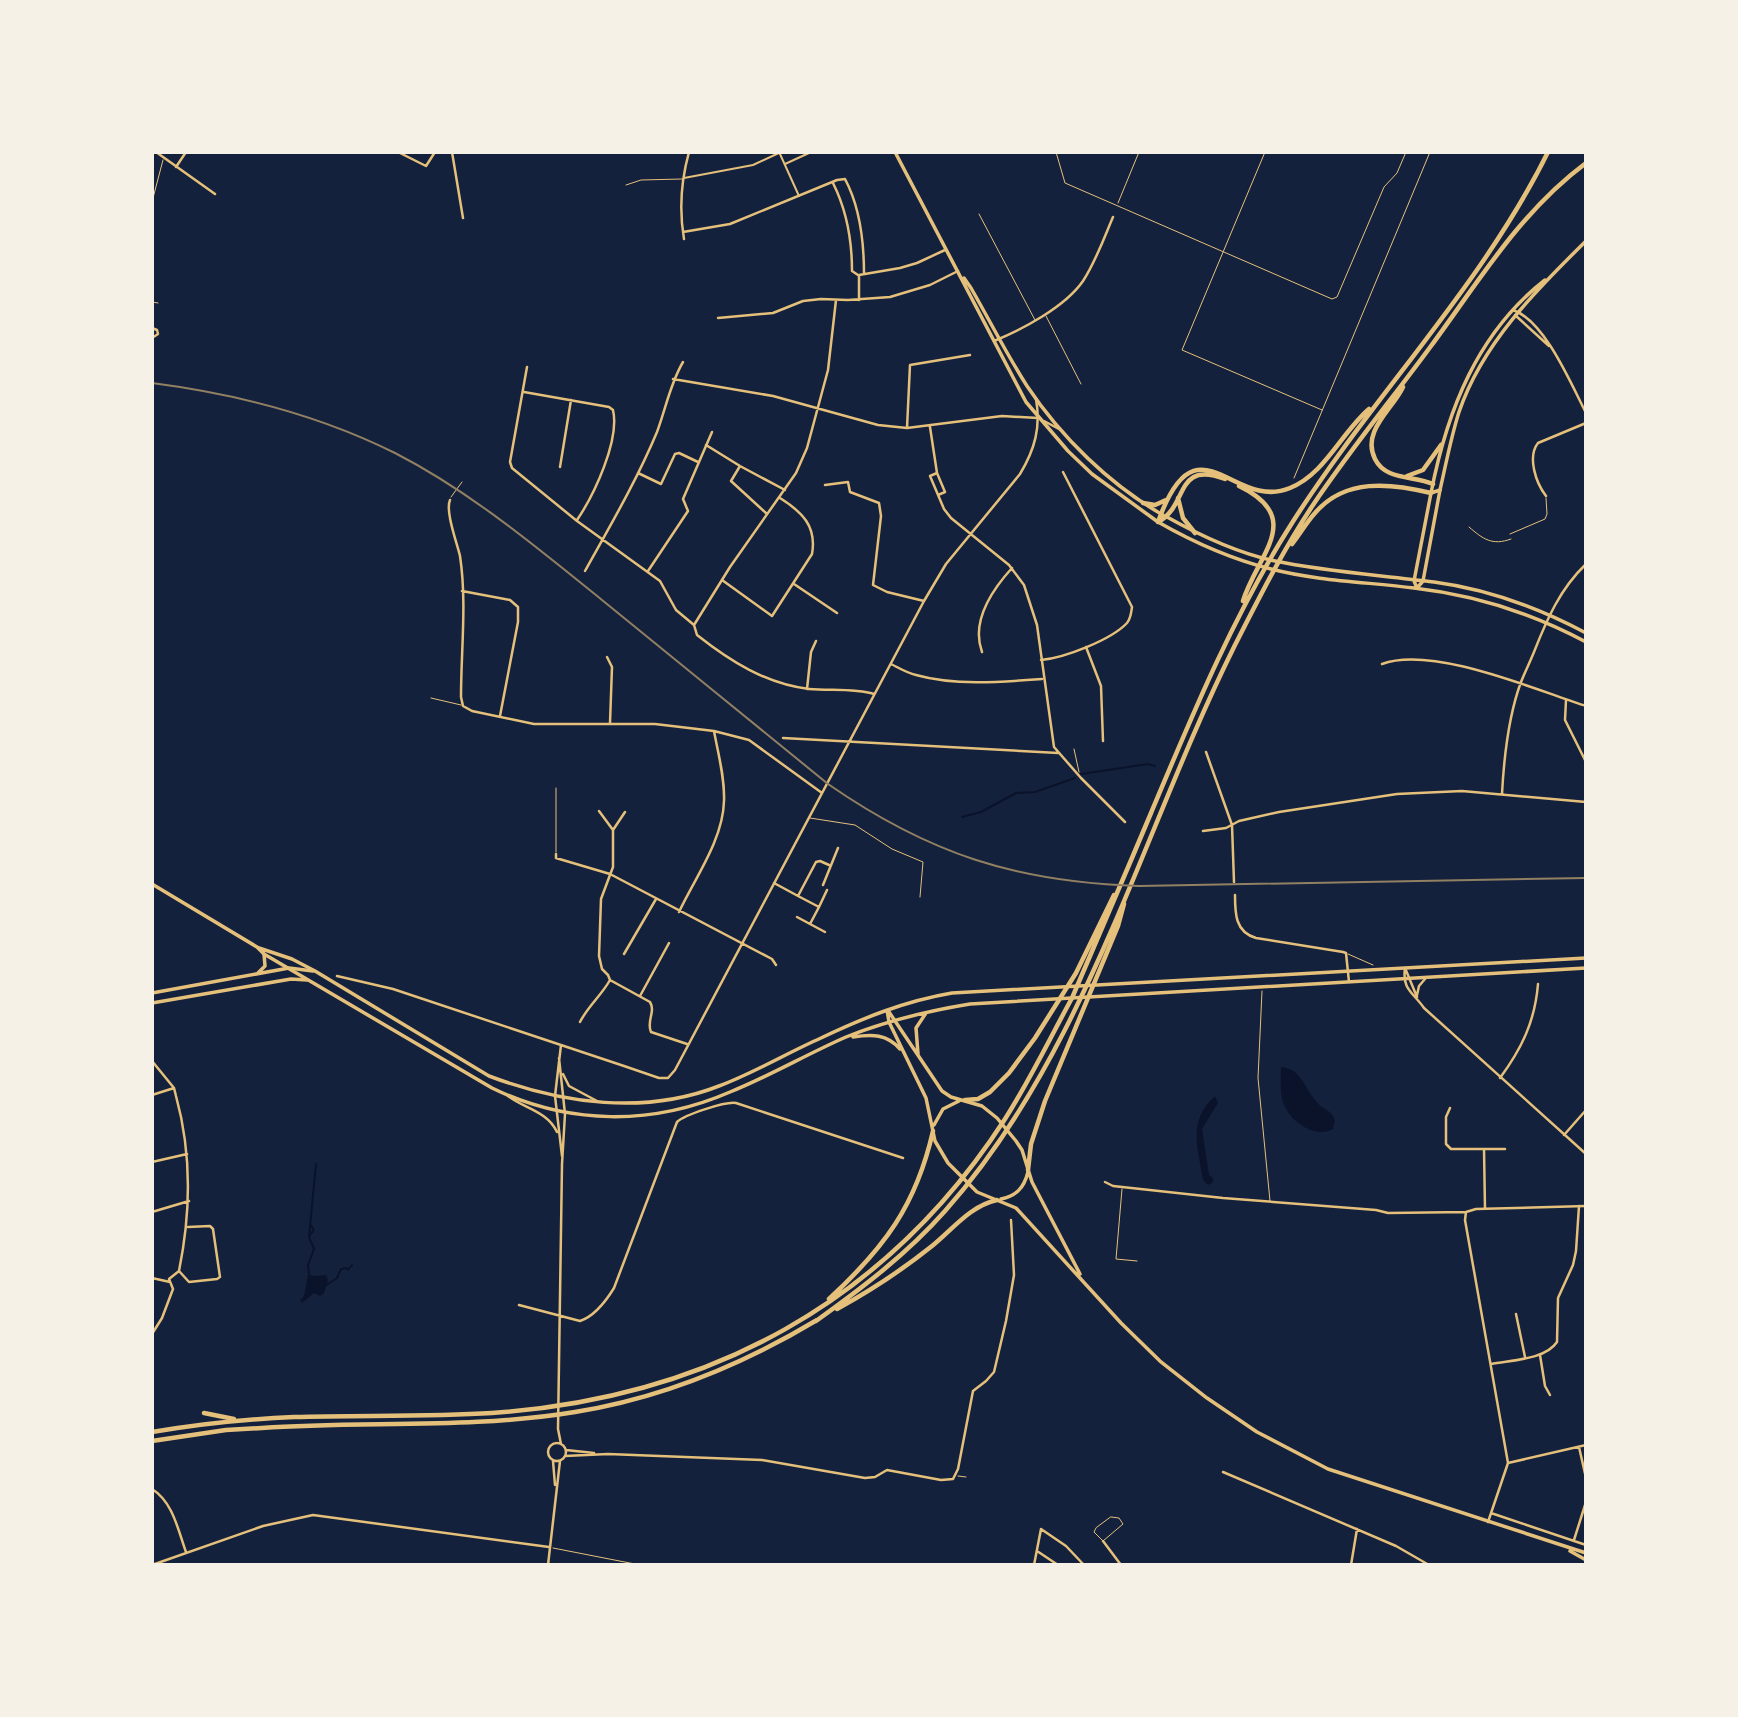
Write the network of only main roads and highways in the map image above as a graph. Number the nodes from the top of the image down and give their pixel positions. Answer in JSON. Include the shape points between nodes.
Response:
{"nodes":[{"id":1,"x":895,"y":152,"type":"edge"},
{"id":2,"x":1548,"y":152,"type":"edge"},
{"id":3,"x":1586,"y":163,"type":"edge"},
{"id":4,"x":1586,"y":241,"type":"edge"},
{"id":5,"x":1552,"y":275,"type":"junction"},
{"id":6,"x":997,"y":340,"type":"junction"},
{"id":7,"x":1407,"y":380,"type":"junction"},
{"id":8,"x":1373,"y":407,"type":"junction"},
{"id":9,"x":1441,"y":445,"type":"junction"},
{"id":10,"x":1403,"y":477,"type":"junction"},
{"id":11,"x":1433,"y":484,"type":"junction"},
{"id":12,"x":1440,"y":490,"type":"junction"},
{"id":13,"x":1431,"y":493,"type":"junction"},
{"id":14,"x":1170,"y":497,"type":"junction"},
{"id":15,"x":1178,"y":497,"type":"junction"},
{"id":16,"x":1143,"y":503,"type":"junction"},
{"id":17,"x":1161,"y":514,"type":"junction"},
{"id":18,"x":1167,"y":517,"type":"junction"},
{"id":19,"x":1158,"y":522,"type":"junction"},
{"id":20,"x":1195,"y":533,"type":"junction"},
{"id":21,"x":1282,"y":555,"type":"junction"},
{"id":22,"x":1415,"y":581,"type":"junction"},
{"id":23,"x":1423,"y":581,"type":"junction"},
{"id":24,"x":1417,"y":588,"type":"junction"},
{"id":25,"x":1240,"y":612,"type":"junction"},
{"id":26,"x":1586,"y":633,"type":"edge"},
{"id":27,"x":1586,"y":642,"type":"edge"},
{"id":28,"x":1126,"y":873,"type":"junction"},
{"id":29,"x":1131,"y":883,"type":"junction"},
{"id":30,"x":152,"y":884,"type":"edge"},
{"id":31,"x":257,"y":947,"type":"junction"},
{"id":32,"x":264,"y":954,"type":"junction"},
{"id":33,"x":1586,"y":958,"type":"edge"},
{"id":34,"x":292,"y":959,"type":"junction"},
{"id":35,"x":289,"y":968,"type":"junction"},
{"id":36,"x":300,"y":968,"type":"junction"},
{"id":37,"x":1586,"y":968,"type":"edge"},
{"id":38,"x":315,"y":971,"type":"junction"},
{"id":39,"x":258,"y":973,"type":"junction"},
{"id":40,"x":300,"y":974,"type":"junction"},
{"id":41,"x":291,"y":979,"type":"junction"},
{"id":42,"x":312,"y":981,"type":"junction"},
{"id":43,"x":152,"y":993,"type":"edge"},
{"id":44,"x":152,"y":1003,"type":"edge"},
{"id":45,"x":887,"y":1009,"type":"junction"},
{"id":46,"x":928,"y":1011,"type":"junction"},
{"id":47,"x":892,"y":1021,"type":"junction"},
{"id":48,"x":846,"y":1038,"type":"junction"},
{"id":49,"x":904,"y":1054,"type":"junction"},
{"id":50,"x":918,"y":1056,"type":"junction"},
{"id":51,"x":965,"y":1100,"type":"junction"},
{"id":52,"x":933,"y":1131,"type":"junction"},
{"id":53,"x":1028,"y":1170,"type":"junction"},
{"id":54,"x":997,"y":1200,"type":"junction"},
{"id":55,"x":1083,"y":1279,"type":"junction"},
{"id":56,"x":818,"y":1309,"type":"junction"},
{"id":57,"x":816,"y":1321,"type":"junction"},
{"id":58,"x":204,"y":1413,"type":"dead end"},
{"id":59,"x":252,"y":1419,"type":"junction"},
{"id":60,"x":152,"y":1432,"type":"edge"},
{"id":61,"x":152,"y":1441,"type":"edge"},
{"id":62,"x":1565,"y":1548,"type":"junction"},
{"id":63,"x":1586,"y":1553,"type":"edge"},
{"id":64,"x":1586,"y":1560,"type":"edge"}],
"edges":[{"from":1,"to":6,"type":"main road"},
{"from":2,"to":8,"type":"highway","via":[[1522,201],[1451,306]]},
{"from":3,"to":7,"type":"highway","via":[[1528,214]]},
{"from":4,"to":5,"type":"main road"},
{"from":5,"to":9,"type":"main road","via":[[1513,310],[1488,341],[1464,382]]},
{"from":5,"to":12,"type":"main road","via":[[1488,353],[1460,410]]},
{"from":6,"to":16,"type":"main road","via":[[1062,430]]},
{"from":6,"to":19,"type":"main road","via":[[1026,402],[1040,418],[1092,474]]},
{"from":7,"to":10,"type":"highway","via":[[1377,425],[1371,447],[1379,466]]},
{"from":7,"to":21,"type":"highway","via":[[1350,452]]},
{"from":8,"to":14,"type":"highway","via":[[1323,463],[1291,488],[1264,492],[1205,469],[1186,474]]},
{"from":8,"to":25,"type":"highway","via":[[1292,522]]},
{"from":9,"to":10,"type":"highway","via":[[1423,470]]},
{"from":9,"to":11,"type":"main road"},
{"from":10,"to":11,"type":"highway"},
{"from":11,"to":12,"type":"main road"},
{"from":11,"to":13,"type":"main road"},
{"from":12,"to":13,"type":"main road"},
{"from":12,"to":23,"type":"main road"},
{"from":13,"to":21,"type":"highway","via":[[1380,485],[1350,489],[1316,511]]},
{"from":13,"to":22,"type":"main road"},
{"from":14,"to":16,"type":"highway","via":[[1154,505]]},
{"from":14,"to":17,"type":"highway"},
{"from":15,"to":18,"type":"highway"},
{"from":15,"to":20,"type":"highway","via":[[1183,518]]},
{"from":15,"to":25,"type":"highway","via":[[1189,479],[1208,473],[1254,493],[1267,506],[1272,540]]},
{"from":16,"to":17,"type":"main road"},
{"from":17,"to":18,"type":"main road"},
{"from":17,"to":19,"type":"highway"},
{"from":18,"to":19,"type":"highway"},
{"from":18,"to":20,"type":"main road"},
{"from":19,"to":24,"type":"main road","via":[[1206,547],[1282,572]]},
{"from":20,"to":22,"type":"main road","via":[[1287,563]]},
{"from":21,"to":29,"type":"highway","via":[[1206,708]]},
{"from":22,"to":23,"type":"main road"},
{"from":22,"to":24,"type":"main road"},
{"from":23,"to":24,"type":"main road"},
{"from":23,"to":26,"type":"main road","via":[[1474,590],[1550,614]]},
{"from":24,"to":27,"type":"main road","via":[[1493,604]]},
{"from":25,"to":28,"type":"highway"},
{"from":28,"to":51,"type":"highway","via":[[1076,973],[1035,1038],[990,1092]]},
{"from":28,"to":56,"type":"highway","via":[[1072,998],[1006,1119],[926,1219],[873,1270]]},
{"from":29,"to":53,"type":"highway","via":[[1118,926],[1045,1101]]},
{"from":29,"to":57,"type":"highway","via":[[1068,1022],[995,1147],[944,1212],[906,1251]]},
{"from":30,"to":31,"type":"main road"},
{"from":31,"to":32,"type":"main road"},
{"from":31,"to":34,"type":"main road"},
{"from":32,"to":35,"type":"main road"},
{"from":32,"to":39,"type":"main road","via":[[264,966]]},
{"from":33,"to":45,"type":"main road","via":[[952,993]]},
{"from":34,"to":36,"type":"main road"},
{"from":34,"to":38,"type":"main road"},
{"from":35,"to":36,"type":"main road"},
{"from":35,"to":39,"type":"main road"},
{"from":35,"to":40,"type":"main road"},
{"from":36,"to":38,"type":"main road"},
{"from":36,"to":40,"type":"main road"},
{"from":37,"to":46,"type":"main road","via":[[984,1002]]},
{"from":38,"to":45,"type":"main road","via":[[489,1076],[555,1096],[598,1102],[642,1103],[701,1093]]},
{"from":39,"to":43,"type":"main road"},
{"from":40,"to":41,"type":"main road"},
{"from":40,"to":42,"type":"main road"},
{"from":41,"to":42,"type":"main road"},
{"from":41,"to":44,"type":"main road"},
{"from":42,"to":48,"type":"main road","via":[[467,1075],[527,1104],[565,1114],[623,1117],[699,1104]]},
{"from":45,"to":47,"type":"main road"},
{"from":46,"to":47,"type":"main road"},
{"from":46,"to":50,"type":"main road","via":[[916,1028]]},
{"from":47,"to":48,"type":"main road"},
{"from":47,"to":49,"type":"main road"},
{"from":47,"to":50,"type":"main road"},
{"from":48,"to":49,"type":"main road","via":[[881,1036]]},
{"from":49,"to":52,"type":"main road","via":[[928,1102]]},
{"from":50,"to":51,"type":"main road","via":[[942,1091]]},
{"from":51,"to":52,"type":"main road","via":[[943,1109]]},
{"from":51,"to":53,"type":"main road","via":[[997,1118],[1022,1150]]},
{"from":52,"to":54,"type":"main road","via":[[941,1154],[957,1173],[972,1189]]},
{"from":52,"to":56,"type":"highway","via":[[910,1200],[892,1230],[863,1267]]},
{"from":53,"to":54,"type":"main road","via":[[1018,1192]]},
{"from":53,"to":55,"type":"main road"},
{"from":54,"to":55,"type":"main road","via":[[1016,1208]]},
{"from":54,"to":57,"type":"highway","via":[[979,1206],[872,1290]]},
{"from":55,"to":62,"type":"main road","via":[[1160,1361],[1256,1432],[1346,1476]]},
{"from":56,"to":59,"type":"highway","via":[[703,1369],[573,1405],[489,1413]]},
{"from":57,"to":61,"type":"highway","via":[[704,1378],[575,1413],[489,1421],[262,1427]]},
{"from":58,"to":59,"type":"highway"},
{"from":59,"to":60,"type":"highway"},
{"from":62,"to":63,"type":"main road"},
{"from":62,"to":64,"type":"main road"}]}
